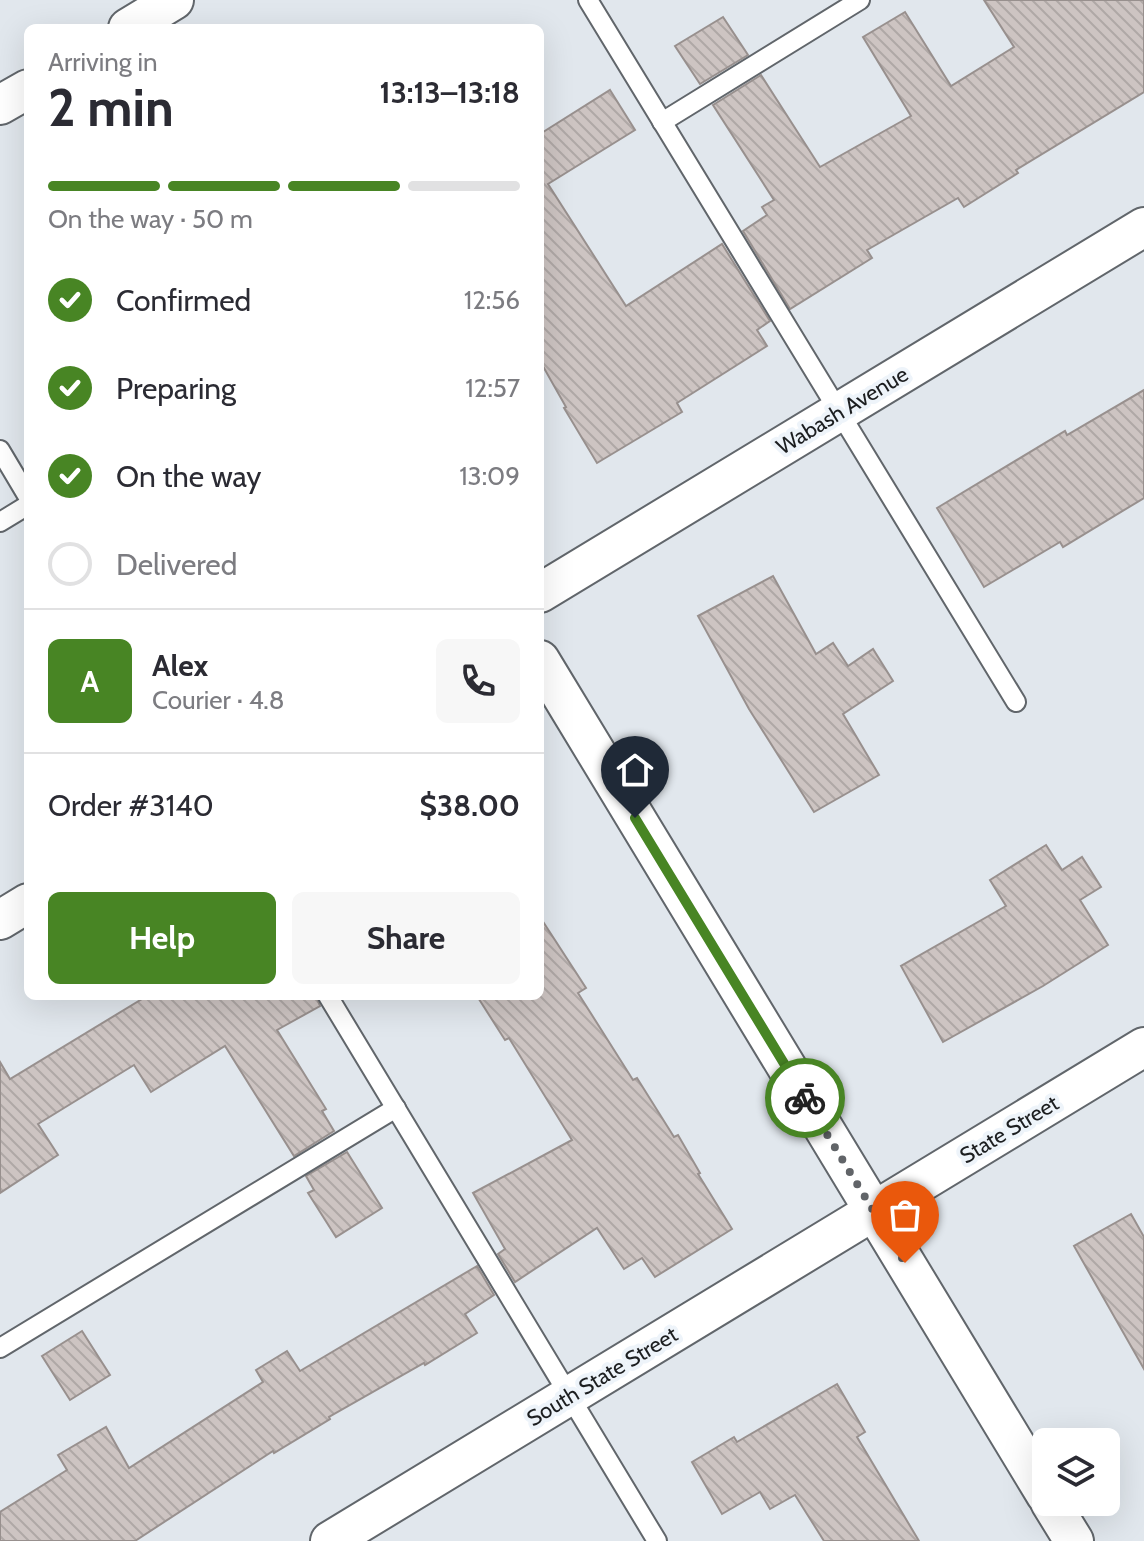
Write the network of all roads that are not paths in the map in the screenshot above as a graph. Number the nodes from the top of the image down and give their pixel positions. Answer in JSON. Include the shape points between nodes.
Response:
{"nodes":[{"id":1,"x":588,"y":0,"type":"edge"},
{"id":2,"x":860,"y":0,"type":"edge"},
{"id":3,"x":24,"y":91,"type":"edge"},
{"id":4,"x":0,"y":105,"type":"edge"},
{"id":5,"x":662,"y":122,"type":"junction"},
{"id":6,"x":1144,"y":227,"type":"edge"},
{"id":7,"x":839,"y":412,"type":"junction"},
{"id":8,"x":0,"y":450,"type":"edge"},
{"id":9,"x":24,"y":490,"type":"edge"},
{"id":10,"x":24,"y":507,"type":"edge"},
{"id":11,"x":0,"y":522,"type":"edge"},
{"id":12,"x":544,"y":591,"type":"edge"},
{"id":13,"x":544,"y":667,"type":"edge"},
{"id":14,"x":1016,"y":702,"type":"dead end"},
{"id":15,"x":24,"y":905,"type":"edge"},
{"id":16,"x":0,"y":920,"type":"edge"},
{"id":17,"x":330,"y":1000,"type":"edge"},
{"id":18,"x":1144,"y":1047,"type":"edge"},
{"id":19,"x":396,"y":1108,"type":"junction"},
{"id":20,"x":874,"y":1212,"type":"junction"},
{"id":21,"x":0,"y":1348,"type":"edge"},
{"id":22,"x":569,"y":1396,"type":"junction"},
{"id":23,"x":1032,"y":1472,"type":"edge"},
{"id":24,"x":1059,"y":1516,"type":"edge"},
{"id":25,"x":330,"y":1541,"type":"edge"},
{"id":26,"x":657,"y":1541,"type":"edge"},
{"id":27,"x":1074,"y":1541,"type":"edge"}],
"edges":[{"from":1,"to":5,"type":"lane"},
{"from":2,"to":5,"type":"lane"},
{"from":3,"to":4,"type":"street"},
{"from":5,"to":7,"type":"lane"},
{"from":6,"to":7,"type":"street","name":"Wabash Avenue"},
{"from":7,"to":12,"type":"street","name":"Wabash Avenue"},
{"from":7,"to":14,"type":"lane"},
{"from":8,"to":9,"type":"lane"},
{"from":10,"to":11,"type":"lane"},
{"from":13,"to":20,"type":"street"},
{"from":15,"to":16,"type":"street"},
{"from":17,"to":19,"type":"lane"},
{"from":18,"to":20,"type":"street","name":"State Street"},
{"from":19,"to":21,"type":"lane"},
{"from":19,"to":22,"type":"lane"},
{"from":20,"to":22,"type":"street","name":"South State Street"},
{"from":20,"to":23,"type":"street"},
{"from":22,"to":25,"type":"street","name":"South State Street"},
{"from":22,"to":26,"type":"lane"},
{"from":24,"to":27,"type":"street"}]}
